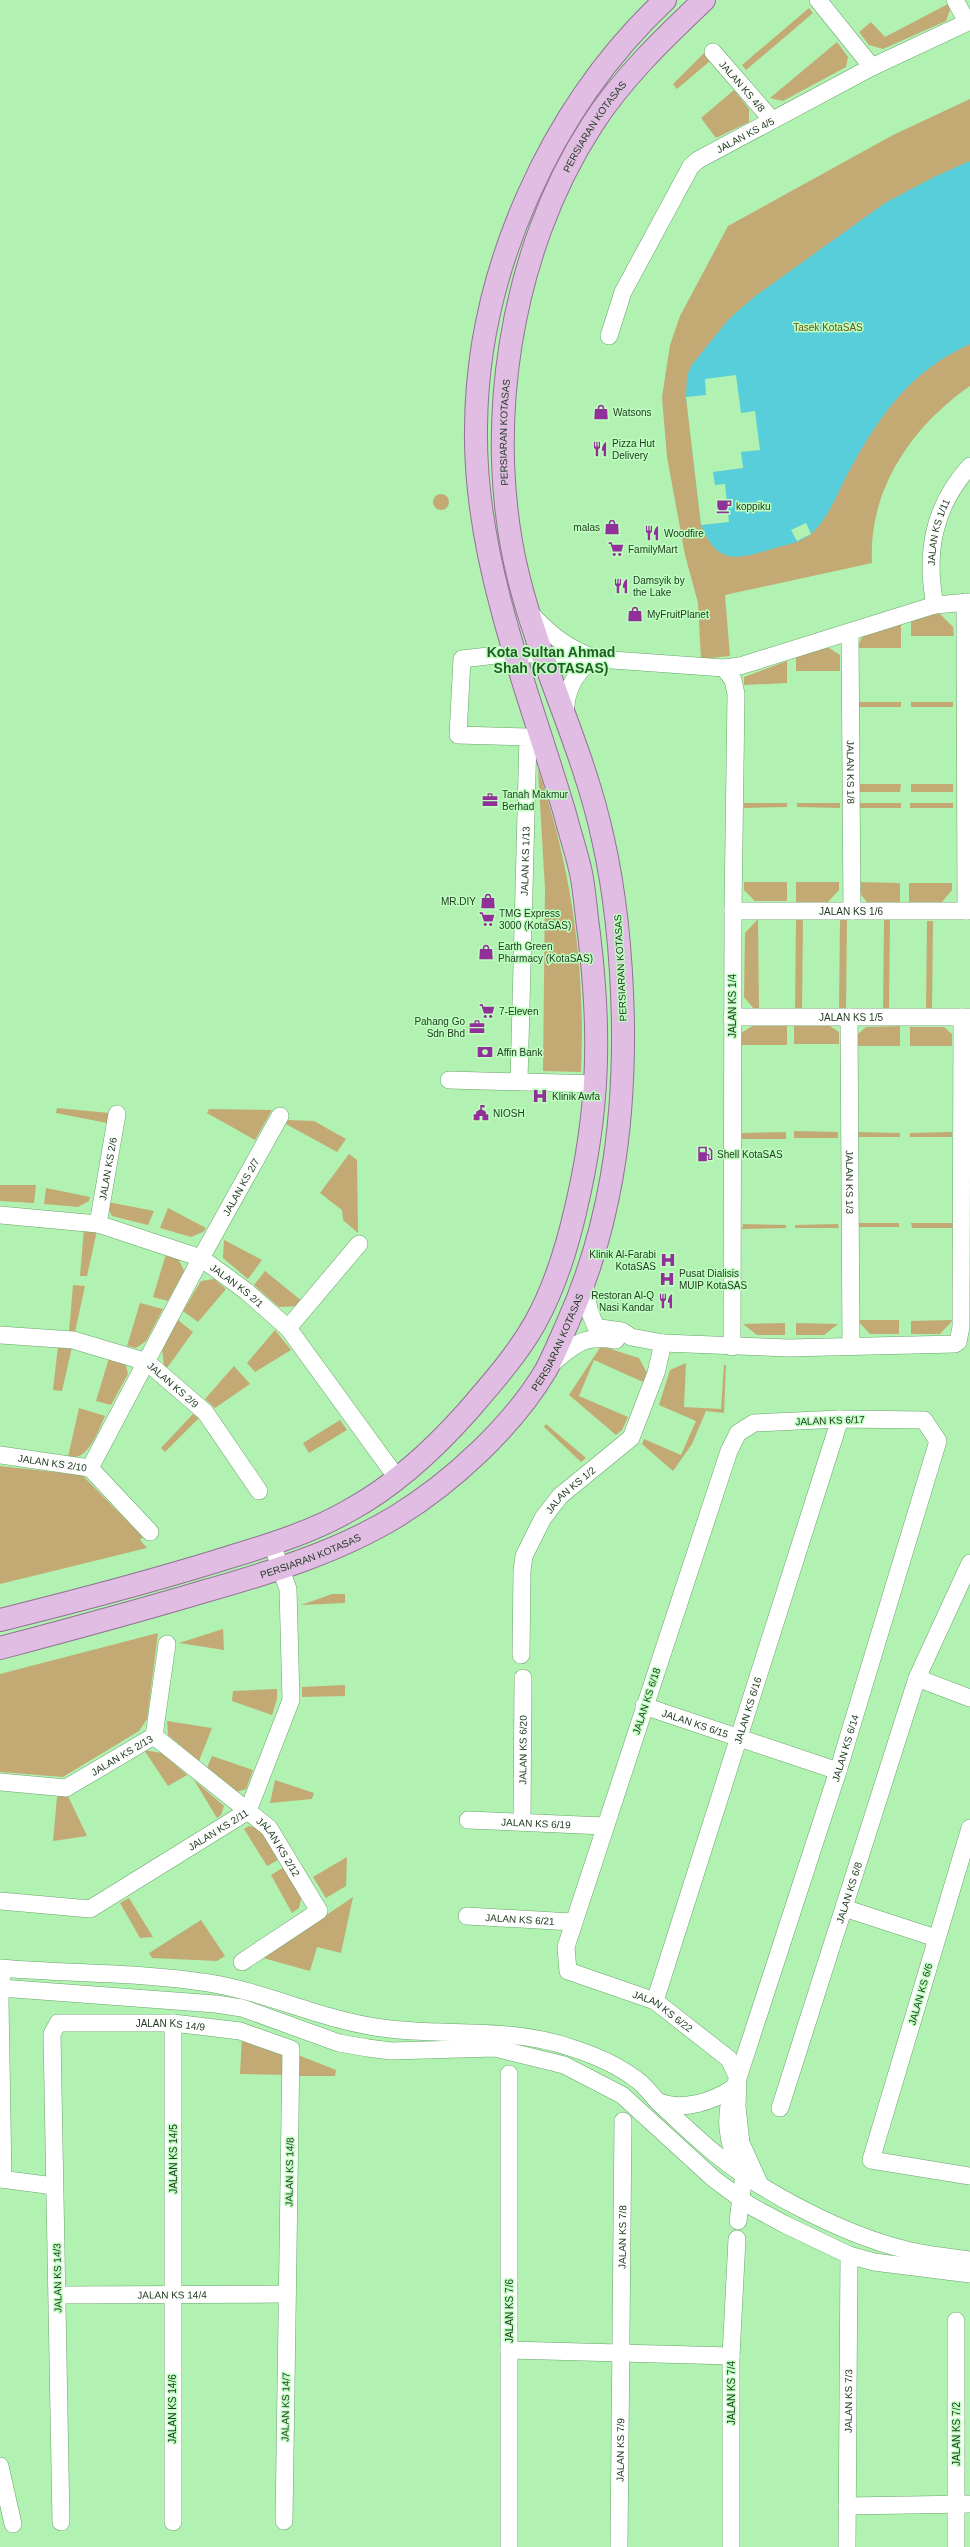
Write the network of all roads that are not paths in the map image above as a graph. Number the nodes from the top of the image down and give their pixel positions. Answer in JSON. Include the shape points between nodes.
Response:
{"nodes":[{"id":1,"x":665,"y":0,"type":"edge"},
{"id":2,"x":704,"y":0,"type":"edge"},
{"id":3,"x":818,"y":0,"type":"edge"},
{"id":4,"x":955,"y":0,"type":"edge"},
{"id":5,"x":968,"y":21,"type":"edge"},
{"id":6,"x":713,"y":52,"type":"dead end"},
{"id":7,"x":872,"y":67,"type":"junction"},
{"id":8,"x":772,"y":120,"type":"junction"},
{"id":9,"x":609,"y":336,"type":"dead end"},
{"id":10,"x":970,"y":466,"type":"edge"},
{"id":11,"x":967,"y":602,"type":"edge"},
{"id":12,"x":935,"y":605,"type":"junction"},
{"id":13,"x":527,"y":610,"type":"junction"},
{"id":14,"x":850,"y":632,"type":"junction"},
{"id":15,"x":515,"y":653,"type":"junction"},
{"id":16,"x":543,"y":655,"type":"junction"},
{"id":17,"x":594,"y":658,"type":"junction"},
{"id":18,"x":724,"y":668,"type":"junction"},
{"id":19,"x":568,"y":729,"type":"junction"},
{"id":20,"x":732,"y":911,"type":"junction"},
{"id":21,"x":852,"y":911,"type":"junction"},
{"id":22,"x":968,"y":911,"type":"edge"},
{"id":23,"x":732,"y":1017,"type":"junction"},
{"id":24,"x":849,"y":1017,"type":"junction"},
{"id":25,"x":966,"y":1018,"type":"edge"},
{"id":26,"x":449,"y":1080,"type":"dead end"},
{"id":27,"x":519,"y":1081,"type":"junction"},
{"id":28,"x":596,"y":1084,"type":"junction"},
{"id":29,"x":117,"y":1114,"type":"dead end"},
{"id":30,"x":280,"y":1116,"type":"dead end"},
{"id":31,"x":0,"y":1214,"type":"edge"},
{"id":32,"x":98,"y":1224,"type":"junction"},
{"id":33,"x":359,"y":1244,"type":"dead end"},
{"id":34,"x":201,"y":1258,"type":"junction"},
{"id":35,"x":585,"y":1284,"type":"junction"},
{"id":36,"x":288,"y":1328,"type":"junction"},
{"id":37,"x":0,"y":1335,"type":"edge"},
{"id":38,"x":631,"y":1337,"type":"junction"},
{"id":39,"x":663,"y":1343,"type":"junction"},
{"id":40,"x":851,"y":1346,"type":"junction"},
{"id":41,"x":732,"y":1347,"type":"junction"},
{"id":42,"x":147,"y":1362,"type":"junction"},
{"id":43,"x":547,"y":1368,"type":"junction"},
{"id":44,"x":840,"y":1419,"type":"junction"},
{"id":45,"x":924,"y":1420,"type":"joint"},
{"id":46,"x":738,"y":1433,"type":"joint"},
{"id":47,"x":0,"y":1455,"type":"edge"},
{"id":48,"x":90,"y":1468,"type":"junction"},
{"id":49,"x":397,"y":1478,"type":"junction"},
{"id":50,"x":259,"y":1491,"type":"dead end"},
{"id":51,"x":150,"y":1532,"type":"dead end"},
{"id":52,"x":272,"y":1544,"type":"junction"},
{"id":53,"x":970,"y":1563,"type":"edge"},
{"id":54,"x":281,"y":1568,"type":"junction"},
{"id":55,"x":0,"y":1620,"type":"edge"},
{"id":56,"x":167,"y":1644,"type":"dead end"},
{"id":57,"x":0,"y":1648,"type":"edge"},
{"id":58,"x":521,"y":1655,"type":"dead end"},
{"id":59,"x":523,"y":1678,"type":"dead end"},
{"id":60,"x":917,"y":1678,"type":"junction"},
{"id":61,"x":970,"y":1698,"type":"edge"},
{"id":62,"x":644,"y":1706,"type":"junction"},
{"id":63,"x":154,"y":1736,"type":"junction"},
{"id":64,"x":740,"y":1738,"type":"junction"},
{"id":65,"x":838,"y":1771,"type":"junction"},
{"id":66,"x":0,"y":1782,"type":"edge"},
{"id":67,"x":248,"y":1811,"type":"junction"},
{"id":68,"x":468,"y":1820,"type":"dead end"},
{"id":69,"x":522,"y":1822,"type":"junction"},
{"id":70,"x":604,"y":1826,"type":"junction"},
{"id":71,"x":970,"y":1828,"type":"edge"},
{"id":72,"x":0,"y":1901,"type":"edge"},
{"id":73,"x":844,"y":1908,"type":"junction"},
{"id":74,"x":467,"y":1916,"type":"dead end"},
{"id":75,"x":572,"y":1922,"type":"junction"},
{"id":76,"x":936,"y":1938,"type":"junction"},
{"id":77,"x":242,"y":1962,"type":"dead end"},
{"id":78,"x":2,"y":1968,"type":"edge"},
{"id":79,"x":568,"y":1971,"type":"joint"},
{"id":80,"x":1,"y":1988,"type":"edge"},
{"id":81,"x":655,"y":2001,"type":"junction"},
{"id":82,"x":173,"y":2023,"type":"junction"},
{"id":83,"x":52,"y":2034,"type":"joint"},
{"id":84,"x":291,"y":2049,"type":"joint"},
{"id":85,"x":509,"y":2074,"type":"dead end"},
{"id":86,"x":736,"y":2083,"type":"junction"},
{"id":87,"x":658,"y":2102,"type":"junction"},
{"id":88,"x":780,"y":2108,"type":"dead end"},
{"id":89,"x":622,"y":2121,"type":"dead end"},
{"id":90,"x":744,"y":2174,"type":"junction"},
{"id":91,"x":970,"y":2176,"type":"edge"},
{"id":92,"x":2,"y":2179,"type":"edge"},
{"id":93,"x":760,"y":2185,"type":"junction"},
{"id":94,"x":54,"y":2186,"type":"junction"},
{"id":95,"x":741,"y":2200,"type":"junction"},
{"id":96,"x":849,"y":2255,"type":"junction"},
{"id":97,"x":970,"y":2260,"type":"edge"},
{"id":98,"x":970,"y":2274,"type":"edge"},
{"id":99,"x":286,"y":2294,"type":"junction"},
{"id":100,"x":58,"y":2295,"type":"junction"},
{"id":101,"x":173,"y":2295,"type":"junction"},
{"id":102,"x":956,"y":2321,"type":"dead end"},
{"id":103,"x":509,"y":2350,"type":"junction"},
{"id":104,"x":621,"y":2352,"type":"junction"},
{"id":105,"x":731,"y":2356,"type":"junction"},
{"id":106,"x":0,"y":2466,"type":"edge"},
{"id":107,"x":963,"y":2504,"type":"edge"},
{"id":108,"x":848,"y":2506,"type":"junction"},
{"id":109,"x":284,"y":2521,"type":"dead end"},
{"id":110,"x":61,"y":2522,"type":"dead end"},
{"id":111,"x":173,"y":2522,"type":"dead end"},
{"id":112,"x":13,"y":2524,"type":"dead end"},
{"id":113,"x":509,"y":2547,"type":"edge"},
{"id":114,"x":619,"y":2547,"type":"edge"},
{"id":115,"x":730,"y":2547,"type":"edge"},
{"id":116,"x":847,"y":2547,"type":"edge"},
{"id":117,"x":956,"y":2547,"type":"edge"}],
"edges":[{"from":1,"to":15,"type":"main road","via":[[635,28],[601,68],[555,139],[510,241],[485,332],[476,420],[478,489],[492,571]]},
{"from":2,"to":13,"type":"main road","name":"PERSIARAN KOTASAS","via":[[642,63],[594,122],[546,218],[525,281],[507,365],[502,448],[508,528]]},
{"from":3,"to":7,"type":"street"},
{"from":4,"to":5,"type":"street"},
{"from":5,"to":7,"type":"street","name":"JALAN KS 4/5"},
{"from":6,"to":8,"type":"street","name":"JALAN KS 4/8"},
{"from":7,"to":8,"type":"street","name":"JALAN KS 4/5"},
{"from":8,"to":9,"type":"street","name":"JALAN KS 4/5","via":[[690,166],[623,292]]},
{"from":10,"to":12,"type":"street","name":"JALAN KS 1/11","via":[[946,499],[935,529],[930,568]]},
{"from":11,"to":12,"type":"street"},
{"from":11,"to":22,"type":"street"},
{"from":12,"to":14,"type":"street"},
{"from":13,"to":16,"type":"main road","name":"PERSIARAN KOTASAS"},
{"from":13,"to":17,"type":"street","via":[[554,638]]},
{"from":14,"to":18,"type":"street","via":[[740,666]]},
{"from":14,"to":21,"type":"street","name":"JALAN KS 1/8"},
{"from":15,"to":16,"type":"street"},
{"from":15,"to":27,"type":"street","name":"JALAN KS 1/13","via":[[462,659],[458,735],[528,737]]},
{"from":15,"to":28,"type":"main road","via":[[581,872],[597,998]]},
{"from":16,"to":17,"type":"street"},
{"from":16,"to":19,"type":"main road","name":"PERSIARAN KOTASAS"},
{"from":17,"to":18,"type":"street"},
{"from":17,"to":19,"type":"street","via":[[580,670],[568,690],[565,715]]},
{"from":18,"to":20,"type":"street","name":"JALAN KS 1/4","via":[[733,680],[736,694]]},
{"from":19,"to":35,"type":"main road","name":"PERSIARAN KOTASAS","via":[[602,832],[616,901],[622,993],[623,1084],[618,1146],[603,1222]]},
{"from":20,"to":21,"type":"street","name":"JALAN KS 1/6"},
{"from":20,"to":23,"type":"street","name":"JALAN KS 1/4"},
{"from":21,"to":22,"type":"street","name":"JALAN KS 1/6"},
{"from":23,"to":24,"type":"street","name":"JALAN KS 1/5"},
{"from":23,"to":41,"type":"street","name":"JALAN KS 1/4"},
{"from":24,"to":25,"type":"street","name":"JALAN KS 1/5"},
{"from":24,"to":40,"type":"street","name":"JALAN KS 1/3"},
{"from":25,"to":40,"type":"street","via":[[961,1336],[955,1344]]},
{"from":26,"to":27,"type":"street"},
{"from":27,"to":28,"type":"street"},
{"from":28,"to":49,"type":"main road","via":[[591,1139],[571,1230],[561,1266],[535,1322],[518,1349],[449,1431]]},
{"from":29,"to":32,"type":"street","name":"JALAN KS 2/6"},
{"from":30,"to":34,"type":"street","name":"JALAN KS 2/7"},
{"from":31,"to":32,"type":"street","name":"JALAN KS 2/1"},
{"from":32,"to":34,"type":"street","name":"JALAN KS 2/1"},
{"from":33,"to":36,"type":"street"},
{"from":34,"to":36,"type":"street","name":"JALAN KS 2/1","via":[[246,1291]]},
{"from":34,"to":42,"type":"street","name":"JALAN KS 2/7"},
{"from":35,"to":38,"type":"street","via":[[588,1310],[595,1325],[622,1331]]},
{"from":35,"to":43,"type":"main road","name":"PERSIARAN KOTASAS"},
{"from":36,"to":49,"type":"street","name":"JALAN KS 2/1"},
{"from":37,"to":42,"type":"street","name":"JALAN KS 2/9","via":[[73,1340]]},
{"from":38,"to":39,"type":"street"},
{"from":38,"to":43,"type":"street","via":[[621,1340],[584,1340]]},
{"from":39,"to":41,"type":"street"},
{"from":39,"to":58,"type":"street","name":"JALAN KS 1/2","via":[[656,1373],[631,1438],[560,1496],[543,1518],[524,1556]]},
{"from":40,"to":41,"type":"street"},
{"from":42,"to":48,"type":"street","name":"JALAN KS 2/7"},
{"from":42,"to":50,"type":"street","name":"JALAN KS 2/9","via":[[205,1412]]},
{"from":43,"to":54,"type":"main road","name":"PERSIARAN KOTASAS","via":[[520,1406],[499,1429],[468,1461],[432,1492],[395,1517],[358,1537]]},
{"from":44,"to":45,"type":"street","name":"JALAN KS 6/17"},
{"from":44,"to":46,"type":"street","name":"JALAN KS 6/17","via":[[754,1423]]},
{"from":44,"to":64,"type":"street","name":"JALAN KS 6/16"},
{"from":45,"to":65,"type":"street","name":"JALAN KS 6/14","via":[[938,1441]]},
{"from":46,"to":62,"type":"street","name":"JALAN KS 6/18","via":[[729,1450]]},
{"from":47,"to":48,"type":"street","name":"JALAN KS 2/10"},
{"from":48,"to":51,"type":"street","name":"JALAN KS 2/10"},
{"from":49,"to":52,"type":"main road","via":[[348,1512]]},
{"from":52,"to":54,"type":"street","name":"JALAN KS 2/11"},
{"from":52,"to":55,"type":"main road","via":[[139,1585]]},
{"from":53,"to":60,"type":"street","name":"JALAN KS 6/8"},
{"from":54,"to":57,"type":"main road","name":"PERSIARAN KOTASAS"},
{"from":54,"to":67,"type":"street","name":"JALAN KS 2/11","via":[[289,1599],[291,1700]]},
{"from":56,"to":63,"type":"street","name":"JALAN KS 2/13"},
{"from":59,"to":69,"type":"street","name":"JALAN KS 6/20"},
{"from":60,"to":61,"type":"street"},
{"from":60,"to":73,"type":"street","name":"JALAN KS 6/8"},
{"from":62,"to":64,"type":"street","name":"JALAN KS 6/15"},
{"from":62,"to":70,"type":"street","name":"JALAN KS 6/18"},
{"from":63,"to":66,"type":"street","name":"JALAN KS 2/13","via":[[66,1788]]},
{"from":63,"to":67,"type":"street","name":"JALAN KS 2/12"},
{"from":64,"to":65,"type":"street","name":"JALAN KS 6/15"},
{"from":64,"to":81,"type":"street","name":"JALAN KS 6/16"},
{"from":65,"to":86,"type":"street","name":"JALAN KS 6/14"},
{"from":67,"to":72,"type":"street","name":"JALAN KS 2/11","via":[[90,1909]]},
{"from":67,"to":77,"type":"street","name":"JALAN KS 2/12","via":[[269,1828],[319,1911]]},
{"from":68,"to":69,"type":"street","name":"JALAN KS 6/19"},
{"from":69,"to":70,"type":"street","name":"JALAN KS 6/19"},
{"from":70,"to":75,"type":"street","name":"JALAN KS 6/18"},
{"from":71,"to":76,"type":"street","name":"JALAN KS 6/6"},
{"from":73,"to":76,"type":"street"},
{"from":73,"to":88,"type":"street","name":"JALAN KS 6/8"},
{"from":74,"to":75,"type":"street","name":"JALAN KS 6/21"},
{"from":75,"to":79,"type":"street","name":"JALAN KS 6/18","via":[[566,1947]]},
{"from":76,"to":91,"type":"street","name":"JALAN KS 6/6","via":[[870,2160]]},
{"from":78,"to":80,"type":"street"},
{"from":78,"to":87,"type":"street","via":[[208,1982],[374,2027],[413,2032],[499,2032],[535,2038],[572,2048],[606,2062],[638,2080]]},
{"from":79,"to":81,"type":"street","name":"JALAN KS 6/22"},
{"from":80,"to":92,"type":"street"},
{"from":80,"to":95,"type":"street","via":[[216,2004],[242,2008],[317,2036],[354,2045],[392,2051],[495,2048],[564,2064],[622,2095],[714,2179]]},
{"from":81,"to":86,"type":"street","name":"JALAN KS 6/22","via":[[729,2059]]},
{"from":82,"to":83,"type":"street","name":"JALAN KS 14/9","via":[[58,2023]]},
{"from":82,"to":84,"type":"street","name":"JALAN KS 14/9","via":[[240,2031]]},
{"from":82,"to":101,"type":"street","name":"JALAN KS 14/5"},
{"from":83,"to":94,"type":"street","name":"JALAN KS 14/3"},
{"from":84,"to":99,"type":"street","name":"JALAN KS 14/8"},
{"from":85,"to":103,"type":"street","name":"JALAN KS 7/6"},
{"from":86,"to":87,"type":"street","via":[[721,2096],[704,2102],[676,2106]]},
{"from":86,"to":90,"type":"street","via":[[727,2132],[734,2157]]},
{"from":86,"to":93,"type":"street","via":[[738,2129],[745,2154]]},
{"from":87,"to":90,"type":"street","via":[[718,2155]]},
{"from":89,"to":104,"type":"street","name":"JALAN KS 7/8"},
{"from":90,"to":93,"type":"street"},
{"from":90,"to":95,"type":"street"},
{"from":92,"to":94,"type":"street"},
{"from":93,"to":97,"type":"street","via":[[822,2218],[868,2237],[909,2251]]},
{"from":94,"to":100,"type":"street","name":"JALAN KS 14/3"},
{"from":95,"to":96,"type":"street"},
{"from":95,"to":105,"type":"street","name":"JALAN KS 7/4","via":[[738,2220],[744,2224],[742,2238],[737,2239]]},
{"from":96,"to":98,"type":"street","via":[[893,2266]]},
{"from":96,"to":108,"type":"street","name":"JALAN KS 7/3"},
{"from":99,"to":101,"type":"street","name":"JALAN KS 14/4"},
{"from":99,"to":109,"type":"street","name":"JALAN KS 14/7"},
{"from":100,"to":101,"type":"street","name":"JALAN KS 14/4"},
{"from":100,"to":110,"type":"street","name":"JALAN KS 14/3"},
{"from":101,"to":111,"type":"street","name":"JALAN KS 14/6"},
{"from":102,"to":107,"type":"street","name":"JALAN KS 7/2"},
{"from":103,"to":104,"type":"street"},
{"from":103,"to":113,"type":"street","name":"JALAN KS 7/6"},
{"from":104,"to":105,"type":"street"},
{"from":104,"to":114,"type":"street","name":"JALAN KS 7/9"},
{"from":105,"to":115,"type":"street","name":"JALAN KS 7/4"},
{"from":106,"to":112,"type":"street"},
{"from":107,"to":108,"type":"street"},
{"from":107,"to":117,"type":"street","name":"JALAN KS 7/2"},
{"from":108,"to":116,"type":"street","name":"JALAN KS 7/3"}]}
